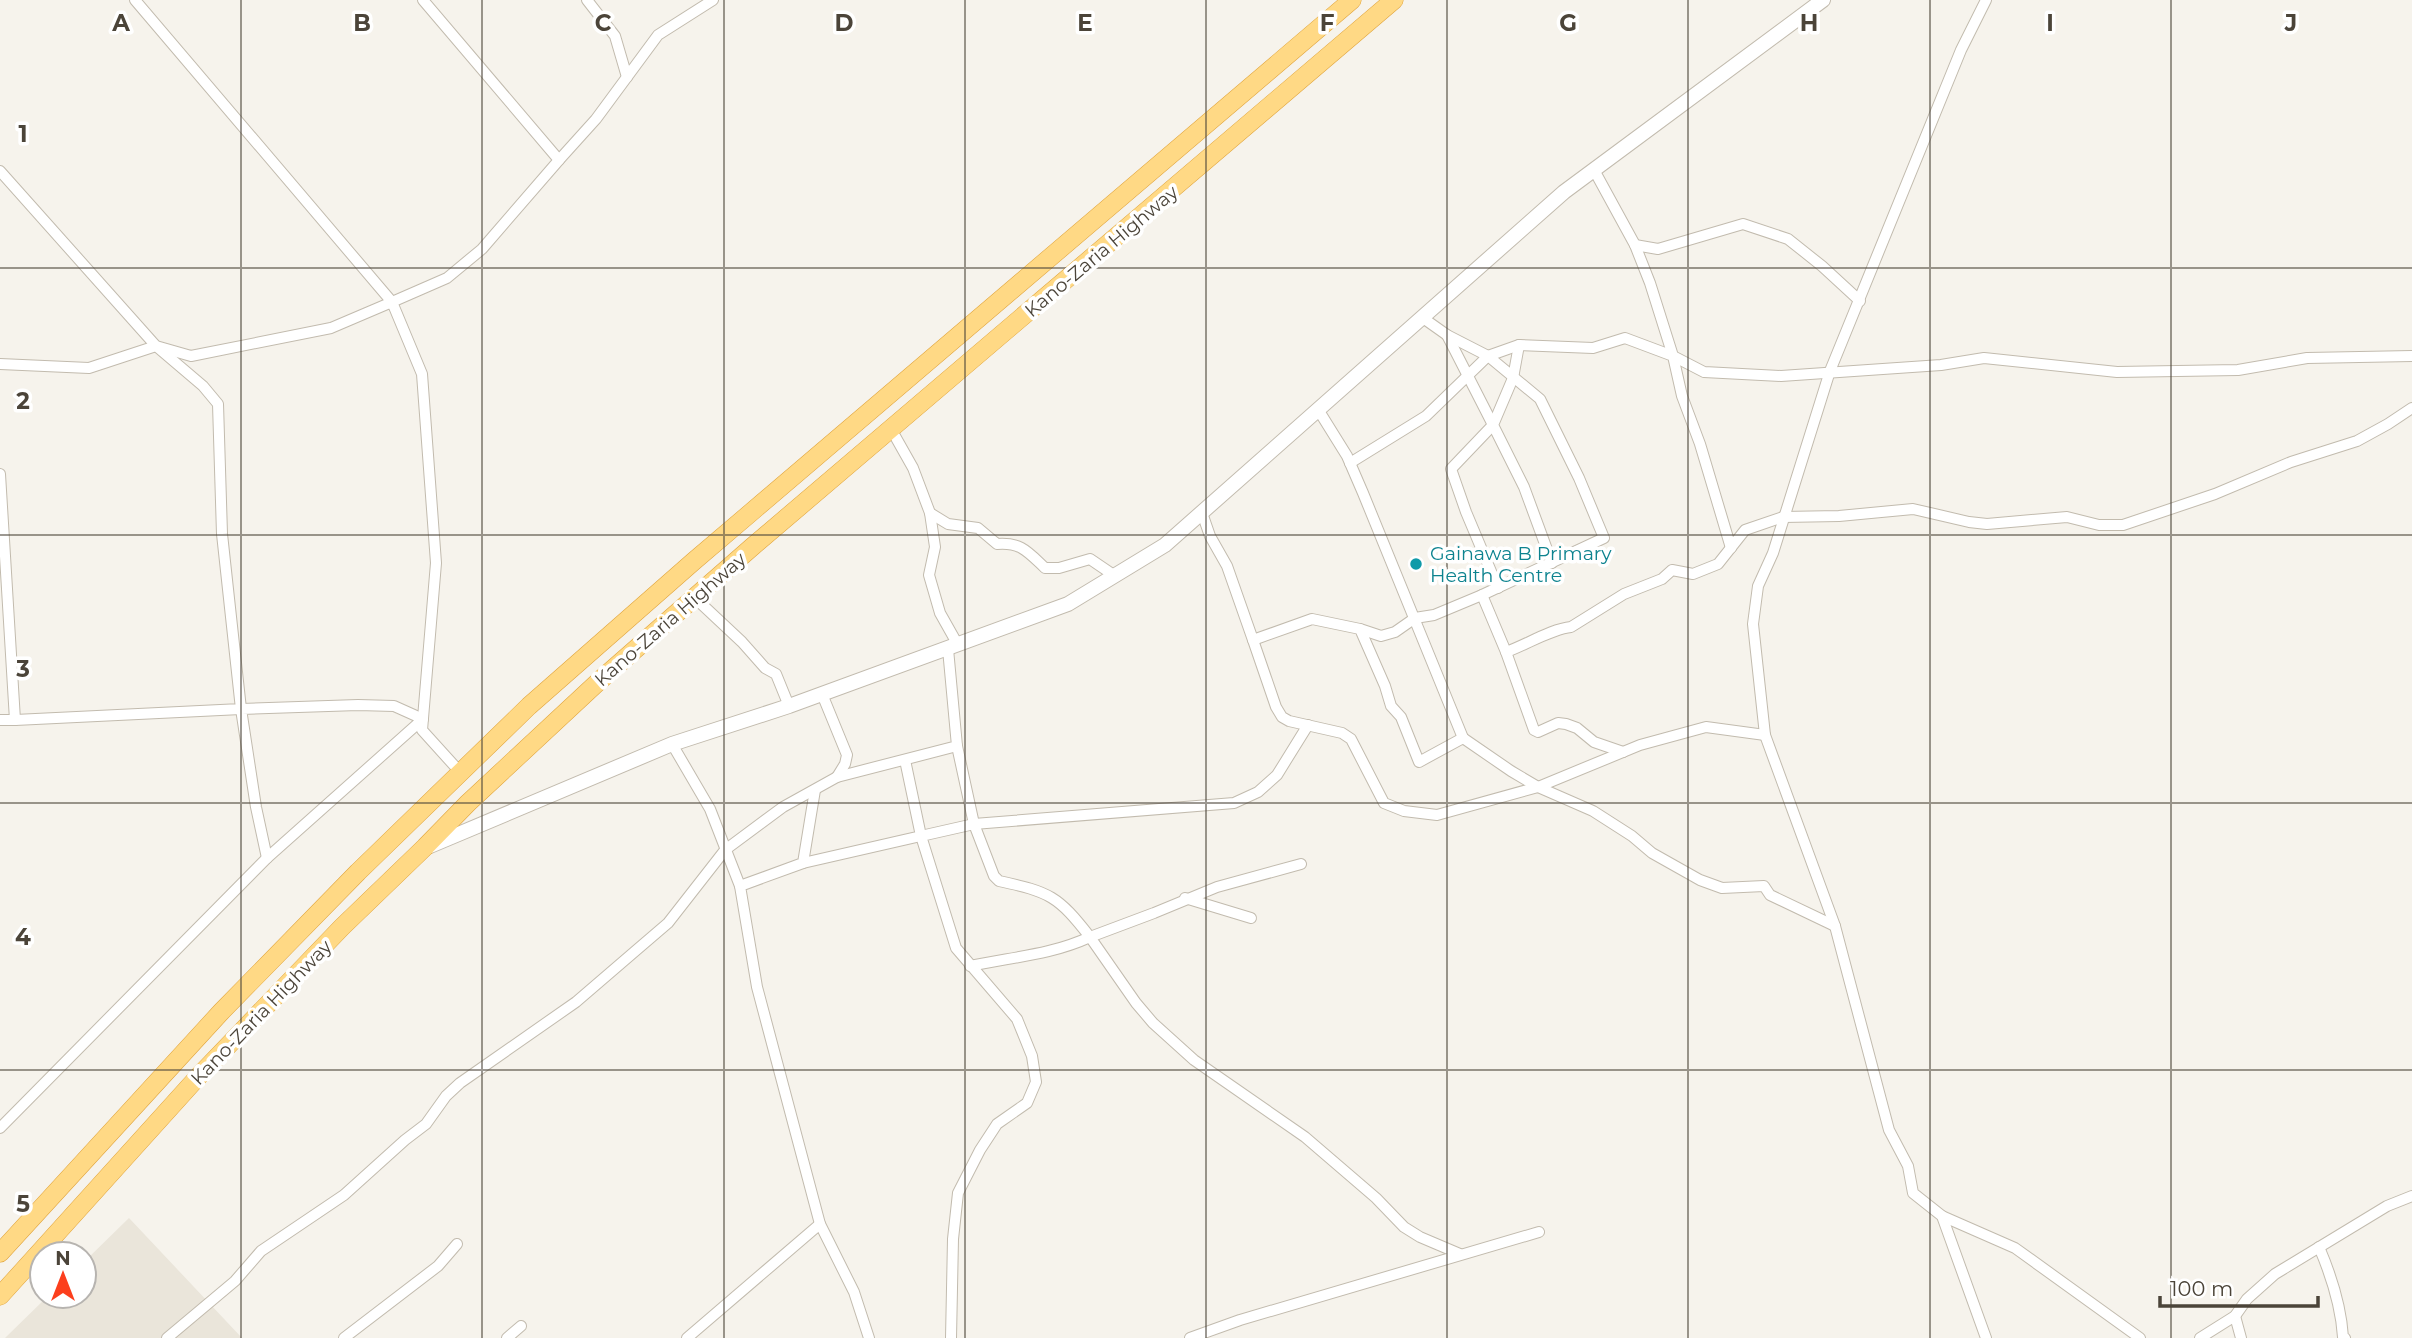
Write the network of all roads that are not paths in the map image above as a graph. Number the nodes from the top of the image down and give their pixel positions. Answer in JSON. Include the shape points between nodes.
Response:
{"nodes":[{"id":1,"x":135,"y":0,"type":"edge"},
{"id":2,"x":423,"y":0,"type":"edge"},
{"id":3,"x":587,"y":0,"type":"edge"},
{"id":4,"x":713,"y":0,"type":"edge"},
{"id":5,"x":1352,"y":0,"type":"edge"},
{"id":6,"x":1394,"y":0,"type":"edge"},
{"id":7,"x":1823,"y":0,"type":"edge"},
{"id":8,"x":1986,"y":0,"type":"edge"},
{"id":9,"x":627,"y":77,"type":"junction"},
{"id":10,"x":559,"y":160,"type":"junction"},
{"id":11,"x":1594,"y":170,"type":"junction"},
{"id":12,"x":0,"y":171,"type":"edge"},
{"id":13,"x":1635,"y":245,"type":"junction"},
{"id":14,"x":1860,"y":301,"type":"junction"},
{"id":15,"x":392,"y":302,"type":"junction"},
{"id":16,"x":1423,"y":318,"type":"junction"},
{"id":17,"x":1447,"y":335,"type":"junction"},
{"id":18,"x":1519,"y":345,"type":"junction"},
{"id":19,"x":156,"y":346,"type":"junction"},
{"id":20,"x":1488,"y":356,"type":"junction"},
{"id":21,"x":1673,"y":356,"type":"junction"},
{"id":22,"x":2412,"y":356,"type":"edge"},
{"id":23,"x":0,"y":364,"type":"edge"},
{"id":24,"x":1830,"y":371,"type":"junction"},
{"id":25,"x":1468,"y":376,"type":"junction"},
{"id":26,"x":1513,"y":378,"type":"junction"},
{"id":27,"x":2412,"y":408,"type":"edge"},
{"id":28,"x":1319,"y":411,"type":"junction"},
{"id":29,"x":1493,"y":425,"type":"junction"},
{"id":30,"x":891,"y":429,"type":"junction"},
{"id":31,"x":1350,"y":463,"type":"junction"},
{"id":32,"x":0,"y":474,"type":"edge"},
{"id":33,"x":930,"y":513,"type":"junction"},
{"id":34,"x":1202,"y":513,"type":"junction"},
{"id":35,"x":1783,"y":517,"type":"junction"},
{"id":36,"x":1731,"y":548,"type":"junction"},
{"id":37,"x":1552,"y":563,"type":"junction"},
{"id":38,"x":1115,"y":576,"type":"junction"},
{"id":39,"x":1498,"y":587,"type":"junction"},
{"id":40,"x":1482,"y":594,"type":"junction"},
{"id":41,"x":694,"y":597,"type":"junction"},
{"id":42,"x":1415,"y":618,"type":"junction"},
{"id":43,"x":1360,"y":629,"type":"junction"},
{"id":44,"x":1253,"y":640,"type":"junction"},
{"id":45,"x":953,"y":647,"type":"junction"},
{"id":46,"x":1506,"y":652,"type":"junction"},
{"id":47,"x":822,"y":694,"type":"junction"},
{"id":48,"x":789,"y":706,"type":"junction"},
{"id":49,"x":241,"y":709,"type":"junction"},
{"id":50,"x":423,"y":719,"type":"junction"},
{"id":51,"x":0,"y":720,"type":"edge"},
{"id":52,"x":15,"y":720,"type":"junction"},
{"id":53,"x":1308,"y":725,"type":"junction"},
{"id":54,"x":1765,"y":735,"type":"junction"},
{"id":55,"x":1463,"y":738,"type":"junction"},
{"id":56,"x":672,"y":744,"type":"junction"},
{"id":57,"x":957,"y":746,"type":"junction"},
{"id":58,"x":1623,"y":752,"type":"junction"},
{"id":59,"x":905,"y":760,"type":"junction"},
{"id":60,"x":460,"y":772,"type":"junction"},
{"id":61,"x":837,"y":777,"type":"junction"},
{"id":62,"x":1538,"y":787,"type":"junction"},
{"id":63,"x":814,"y":790,"type":"junction"},
{"id":64,"x":974,"y":824,"type":"junction"},
{"id":65,"x":921,"y":836,"type":"junction"},
{"id":66,"x":425,"y":848,"type":"junction"},
{"id":67,"x":725,"y":850,"type":"junction"},
{"id":68,"x":267,"y":858,"type":"junction"},
{"id":69,"x":803,"y":863,"type":"junction"},
{"id":70,"x":1301,"y":863,"type":"dead end"},
{"id":71,"x":740,"y":886,"type":"junction"},
{"id":72,"x":1185,"y":898,"type":"junction"},
{"id":73,"x":1251,"y":918,"type":"dead end"},
{"id":74,"x":1835,"y":926,"type":"junction"},
{"id":75,"x":1090,"y":937,"type":"junction"},
{"id":76,"x":970,"y":966,"type":"junction"},
{"id":77,"x":0,"y":1128,"type":"edge"},
{"id":78,"x":2412,"y":1196,"type":"edge"},
{"id":79,"x":1942,"y":1216,"type":"junction"},
{"id":80,"x":820,"y":1224,"type":"junction"},
{"id":81,"x":1539,"y":1232,"type":"dead end"},
{"id":82,"x":457,"y":1244,"type":"dead end"},
{"id":83,"x":2319,"y":1247,"type":"junction"},
{"id":84,"x":0,"y":1253,"type":"edge"},
{"id":85,"x":1460,"y":1254,"type":"junction"},
{"id":86,"x":0,"y":1296,"type":"edge"},
{"id":87,"x":2235,"y":1316,"type":"junction"},
{"id":88,"x":521,"y":1326,"type":"dead end"},
{"id":89,"x":167,"y":1338,"type":"edge"},
{"id":90,"x":344,"y":1338,"type":"edge"},
{"id":91,"x":507,"y":1338,"type":"edge"},
{"id":92,"x":687,"y":1338,"type":"edge"},
{"id":93,"x":869,"y":1338,"type":"edge"},
{"id":94,"x":951,"y":1338,"type":"edge"},
{"id":95,"x":1191,"y":1338,"type":"edge"},
{"id":96,"x":1986,"y":1338,"type":"edge"},
{"id":97,"x":2140,"y":1338,"type":"edge"},
{"id":98,"x":2200,"y":1338,"type":"edge"},
{"id":99,"x":2241,"y":1338,"type":"edge"},
{"id":100,"x":2342,"y":1338,"type":"edge"}],
"edges":[{"from":1,"to":15,"type":"street"},
{"from":2,"to":10,"type":"street"},
{"from":3,"to":9,"type":"street","via":[[615,36]]},
{"from":4,"to":9,"type":"street","via":[[658,34]]},
{"from":5,"to":60,"type":"highway","name":"Kano-Zaria Highway","via":[[694,561]]},
{"from":6,"to":30,"type":"highway","name":"Kano-Zaria Highway"},
{"from":7,"to":11,"type":"street"},
{"from":8,"to":14,"type":"street","via":[[1961,50]]},
{"from":9,"to":10,"type":"street"},
{"from":10,"to":15,"type":"street","via":[[482,249],[447,278]]},
{"from":11,"to":13,"type":"street"},
{"from":11,"to":16,"type":"street"},
{"from":12,"to":19,"type":"street"},
{"from":13,"to":14,"type":"street","via":[[1658,249],[1743,224],[1788,239]]},
{"from":13,"to":21,"type":"street"},
{"from":14,"to":24,"type":"street"},
{"from":15,"to":19,"type":"street","via":[[331,328],[191,356]]},
{"from":15,"to":50,"type":"street","via":[[422,374],[436,563]]},
{"from":16,"to":17,"type":"street"},
{"from":16,"to":28,"type":"street"},
{"from":17,"to":20,"type":"street"},
{"from":17,"to":25,"type":"street"},
{"from":18,"to":20,"type":"street"},
{"from":18,"to":21,"type":"street","via":[[1593,348],[1625,338]]},
{"from":18,"to":26,"type":"street"},
{"from":19,"to":23,"type":"street","via":[[89,368]]},
{"from":19,"to":49,"type":"street","via":[[204,386],[218,404],[222,534]]},
{"from":20,"to":25,"type":"street"},
{"from":20,"to":26,"type":"street"},
{"from":21,"to":24,"type":"street","via":[[1704,372],[1780,376]]},
{"from":21,"to":36,"type":"street"},
{"from":22,"to":24,"type":"street","via":[[2306,358],[2238,370],[2117,372],[1984,358]]},
{"from":24,"to":35,"type":"street"},
{"from":25,"to":29,"type":"street"},
{"from":25,"to":31,"type":"street","via":[[1426,416]]},
{"from":26,"to":29,"type":"street"},
{"from":26,"to":37,"type":"street","via":[[1540,398],[1604,538]]},
{"from":27,"to":35,"type":"street","via":[[2357,441],[2123,525],[2067,517],[1987,524],[1913,509]]},
{"from":28,"to":31,"type":"street"},
{"from":28,"to":34,"type":"street"},
{"from":29,"to":37,"type":"street","via":[[1524,486]]},
{"from":29,"to":39,"type":"street","via":[[1451,469]]},
{"from":30,"to":33,"type":"street","via":[[914,468]]},
{"from":30,"to":41,"type":"highway","name":"Kano-Zaria Highway"},
{"from":31,"to":42,"type":"street"},
{"from":32,"to":52,"type":"street"},
{"from":33,"to":38,"type":"street","via":[[948,524],[978,528],[997,544],[1012,543],[1045,568],[1090,559]]},
{"from":33,"to":45,"type":"street","via":[[935,547],[929,575]]},
{"from":34,"to":38,"type":"street","via":[[1165,545]]},
{"from":34,"to":44,"type":"street"},
{"from":35,"to":36,"type":"street","via":[[1745,530]]},
{"from":35,"to":54,"type":"street","via":[[1758,586],[1753,624]]},
{"from":36,"to":46,"type":"street","via":[[1717,564],[1693,574],[1672,570],[1571,627]]},
{"from":37,"to":39,"type":"street"},
{"from":38,"to":45,"type":"street","via":[[1068,604]]},
{"from":39,"to":40,"type":"street"},
{"from":40,"to":42,"type":"street","via":[[1434,615]]},
{"from":40,"to":46,"type":"street"},
{"from":41,"to":48,"type":"street","via":[[776,674]]},
{"from":41,"to":66,"type":"highway","name":"Kano-Zaria Highway","via":[[598,681]]},
{"from":42,"to":43,"type":"street","via":[[1381,636]]},
{"from":42,"to":55,"type":"street"},
{"from":43,"to":44,"type":"street","via":[[1312,619]]},
{"from":43,"to":55,"type":"street","via":[[1419,761]]},
{"from":44,"to":53,"type":"street","via":[[1282,717]]},
{"from":45,"to":47,"type":"street"},
{"from":45,"to":57,"type":"street"},
{"from":46,"to":58,"type":"street","via":[[1534,730],[1566,724],[1594,742]]},
{"from":47,"to":48,"type":"street"},
{"from":47,"to":61,"type":"street","via":[[847,755]]},
{"from":48,"to":56,"type":"street"},
{"from":49,"to":50,"type":"street","via":[[394,706]]},
{"from":49,"to":52,"type":"street"},
{"from":49,"to":68,"type":"street"},
{"from":50,"to":60,"type":"street","via":[[422,730]]},
{"from":50,"to":68,"type":"street"},
{"from":51,"to":52,"type":"street"},
{"from":53,"to":62,"type":"street","via":[[1351,739],[1384,803],[1404,811],[1437,816]]},
{"from":53,"to":64,"type":"street","via":[[1277,775],[1258,792],[1234,803]]},
{"from":54,"to":58,"type":"street","via":[[1706,727]]},
{"from":54,"to":74,"type":"street"},
{"from":55,"to":62,"type":"street"},
{"from":56,"to":66,"type":"street"},
{"from":56,"to":67,"type":"street","via":[[710,809]]},
{"from":57,"to":59,"type":"street"},
{"from":57,"to":64,"type":"street"},
{"from":58,"to":62,"type":"street"},
{"from":59,"to":61,"type":"street"},
{"from":59,"to":65,"type":"street"},
{"from":60,"to":84,"type":"highway","name":"Kano-Zaria Highway","via":[[221,1012]]},
{"from":61,"to":63,"type":"street"},
{"from":62,"to":74,"type":"street","via":[[1593,811],[1700,880],[1722,888],[1764,886],[1770,895]]},
{"from":63,"to":67,"type":"street"},
{"from":63,"to":69,"type":"street"},
{"from":64,"to":65,"type":"street"},
{"from":64,"to":75,"type":"street","via":[[999,881],[1047,893],[1068,909]]},
{"from":65,"to":69,"type":"street"},
{"from":65,"to":76,"type":"street","via":[[956,948]]},
{"from":66,"to":86,"type":"highway","name":"Kano-Zaria Highway","via":[[196,1079]]},
{"from":67,"to":71,"type":"street"},
{"from":67,"to":89,"type":"street","via":[[668,923],[576,1002],[460,1083],[426,1124],[344,1195],[261,1251],[235,1281]]},
{"from":68,"to":77,"type":"street"},
{"from":69,"to":71,"type":"street"},
{"from":70,"to":72,"type":"street"},
{"from":71,"to":80,"type":"street","via":[[757,987]]},
{"from":72,"to":73,"type":"street"},
{"from":72,"to":75,"type":"street"},
{"from":74,"to":79,"type":"street","via":[[1889,1130],[1908,1166],[1913,1193]]},
{"from":75,"to":76,"type":"street","via":[[1066,948]]},
{"from":75,"to":85,"type":"street","via":[[1136,1003],[1194,1060],[1305,1137],[1404,1227]]},
{"from":76,"to":94,"type":"street","via":[[1017,1019],[1032,1056],[1036,1082],[1027,1103],[997,1124],[958,1193]]},
{"from":78,"to":83,"type":"street"},
{"from":79,"to":96,"type":"street"},
{"from":79,"to":97,"type":"street","via":[[2015,1248]]},
{"from":80,"to":92,"type":"street"},
{"from":80,"to":93,"type":"street","via":[[854,1292]]},
{"from":81,"to":85,"type":"street"},
{"from":82,"to":90,"type":"street","via":[[438,1266]]},
{"from":83,"to":87,"type":"street","via":[[2274,1274]]},
{"from":83,"to":100,"type":"street","via":[[2329,1271]]},
{"from":85,"to":95,"type":"street"},
{"from":87,"to":98,"type":"street"},
{"from":87,"to":99,"type":"street"},
{"from":88,"to":91,"type":"street"}]}
